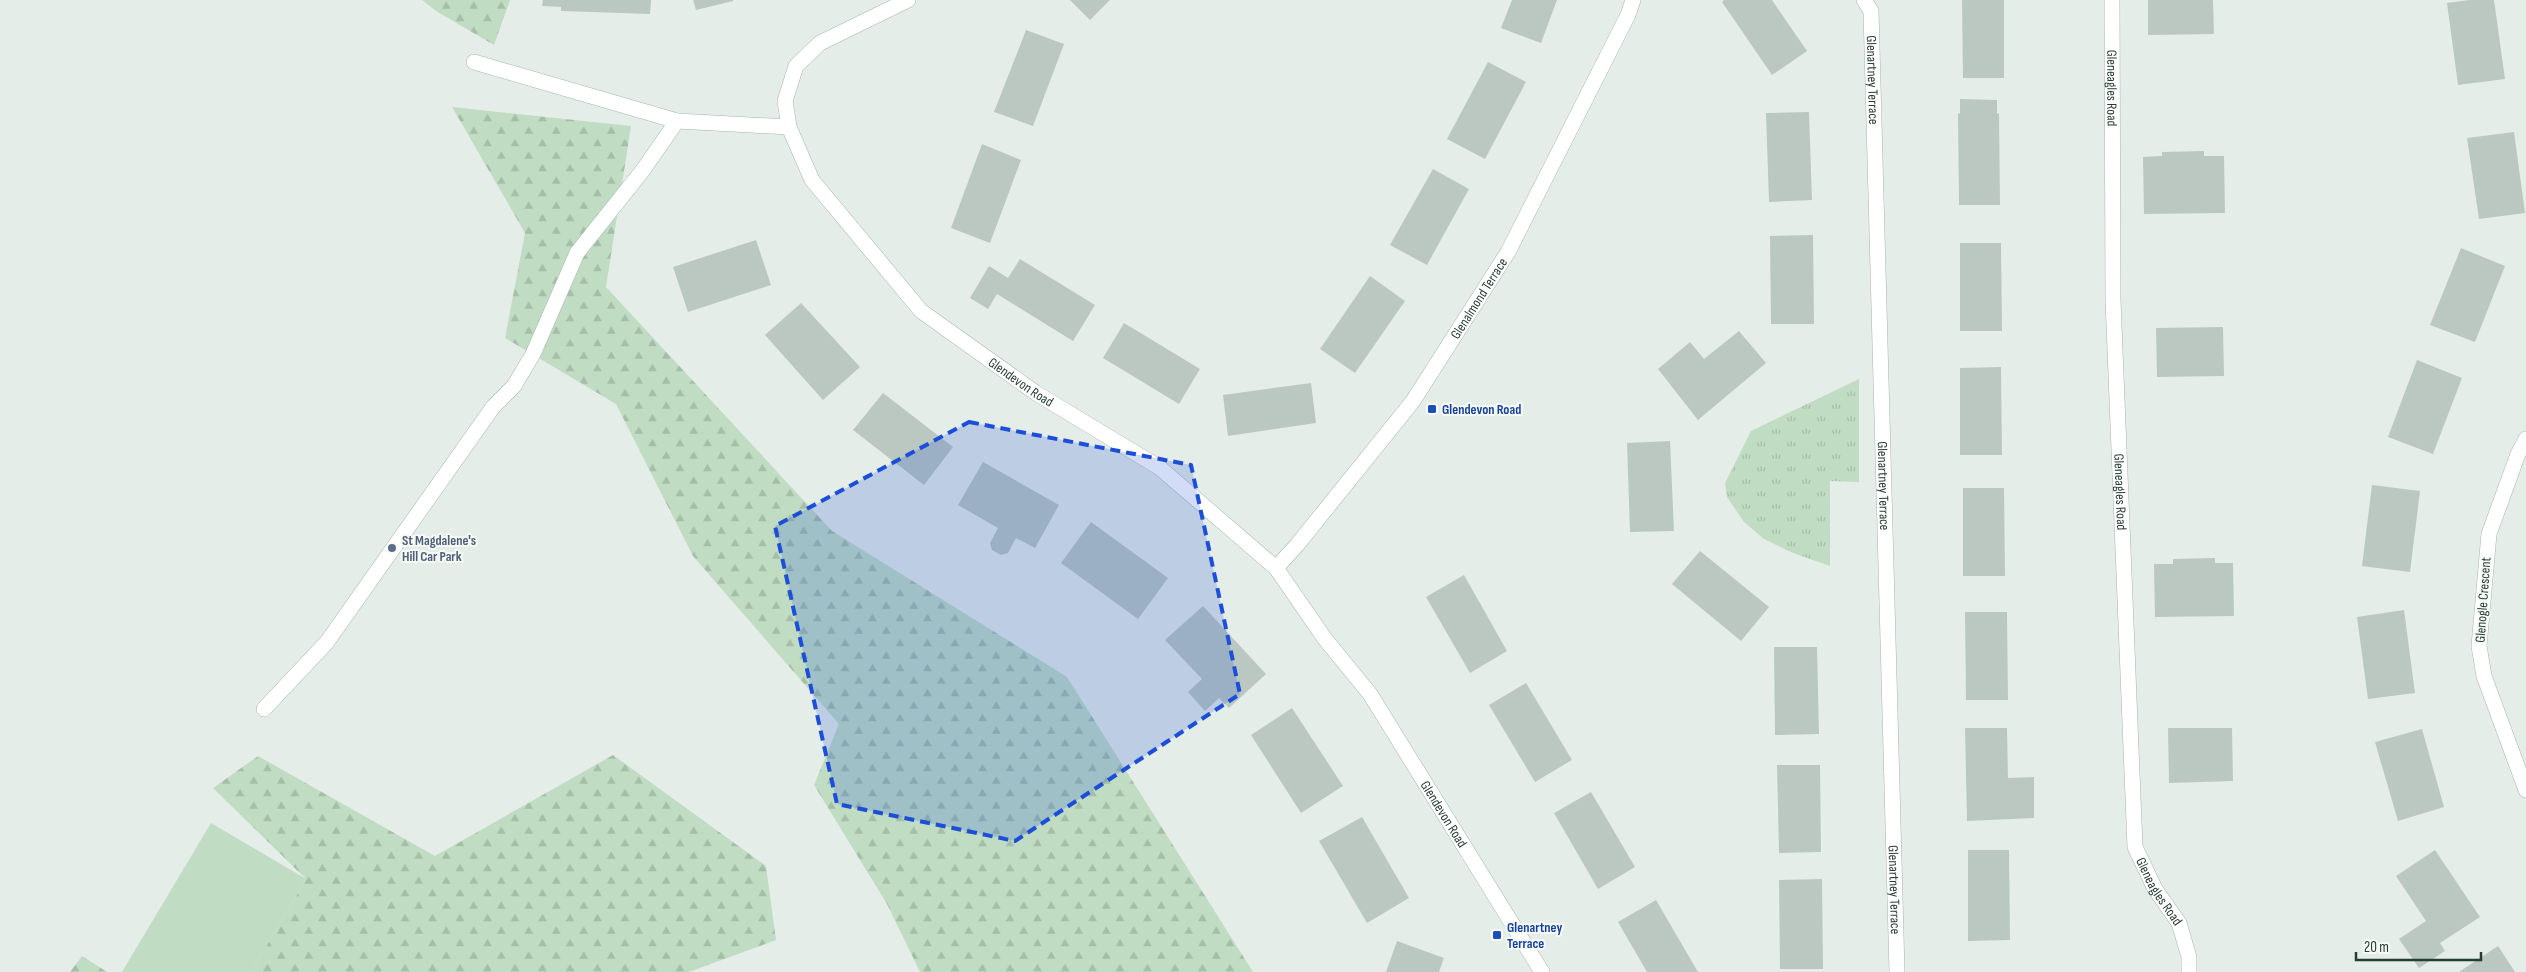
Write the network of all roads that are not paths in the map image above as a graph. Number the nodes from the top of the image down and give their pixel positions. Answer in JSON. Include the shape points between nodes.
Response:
{"nodes":[{"id":1,"x":908,"y":0,"type":"edge"},
{"id":2,"x":1633,"y":0,"type":"edge"},
{"id":3,"x":1864,"y":0,"type":"edge"},
{"id":4,"x":2112,"y":0,"type":"edge"},
{"id":5,"x":474,"y":62,"type":"dead end"},
{"id":6,"x":677,"y":120,"type":"junction"},
{"id":7,"x":789,"y":127,"type":"junction"},
{"id":8,"x":2526,"y":440,"type":"edge"},
{"id":9,"x":1276,"y":568,"type":"junction"},
{"id":10,"x":264,"y":709,"type":"dead end"},
{"id":11,"x":2526,"y":790,"type":"edge"},
{"id":12,"x":1542,"y":972,"type":"edge"},
{"id":13,"x":1897,"y":972,"type":"edge"},
{"id":14,"x":2190,"y":972,"type":"edge"}],
"edges":[{"from":1,"to":7,"type":"street","name":"Glendevon Road","via":[[820,44],[796,66],[785,100]]},
{"from":2,"to":9,"type":"street","name":"Glenalmond Terrace","via":[[1503,260],[1413,401]]},
{"from":3,"to":13,"type":"street","name":"Glenartney Terrace","via":[[1871,11]]},
{"from":4,"to":14,"type":"street","name":"Gleneagles Road","via":[[2113,300],[2135,847],[2155,889],[2179,923]]},
{"from":5,"to":6,"type":"street"},
{"from":6,"to":7,"type":"street"},
{"from":6,"to":10,"type":"street","via":[[643,170],[577,253],[533,354],[514,386],[493,407],[327,642]]},
{"from":7,"to":9,"type":"street","name":"Glendevon Road","via":[[812,180],[921,312],[1036,393],[1160,468]]},
{"from":8,"to":11,"type":"street","name":"Glenogle Crescent","via":[[2489,534],[2479,646],[2484,676]]},
{"from":9,"to":12,"type":"street","name":"Glendevon Road","via":[[1325,639],[1370,694]]}]}
